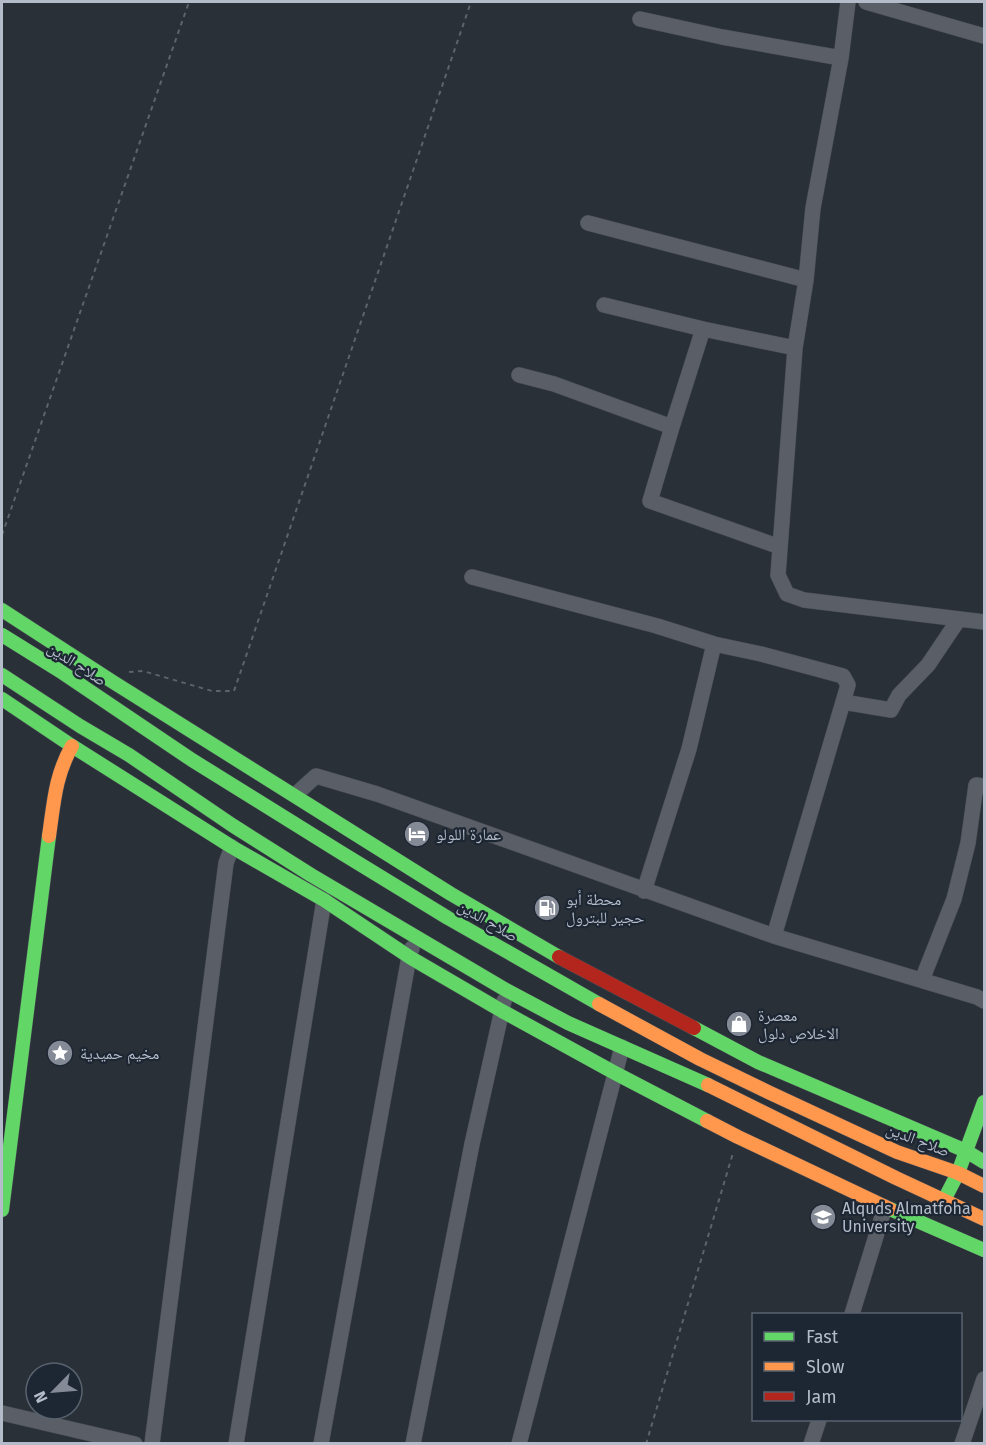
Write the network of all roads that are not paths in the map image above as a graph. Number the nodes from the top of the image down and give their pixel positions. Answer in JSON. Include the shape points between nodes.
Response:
{"nodes":[{"id":1,"x":848,"y":2,"type":"edge"},
{"id":2,"x":866,"y":2,"type":"edge"},
{"id":3,"x":640,"y":19,"type":"dead end"},
{"id":4,"x":984,"y":36,"type":"edge"},
{"id":5,"x":841,"y":58,"type":"junction"},
{"id":6,"x":588,"y":223,"type":"dead end"},
{"id":7,"x":806,"y":280,"type":"junction"},
{"id":8,"x":604,"y":305,"type":"dead end"},
{"id":9,"x":704,"y":329,"type":"junction"},
{"id":10,"x":795,"y":348,"type":"junction"},
{"id":11,"x":519,"y":375,"type":"dead end"},
{"id":12,"x":672,"y":427,"type":"junction"},
{"id":13,"x":780,"y":547,"type":"junction"},
{"id":14,"x":472,"y":577,"type":"dead end"},
{"id":15,"x":2,"y":610,"type":"edge"},
{"id":16,"x":959,"y":619,"type":"junction"},
{"id":17,"x":984,"y":622,"type":"edge"},
{"id":18,"x":2,"y":635,"type":"edge"},
{"id":19,"x":714,"y":644,"type":"junction"},
{"id":20,"x":2,"y":675,"type":"edge"},
{"id":21,"x":2,"y":699,"type":"edge"},
{"id":22,"x":843,"y":702,"type":"junction"},
{"id":23,"x":72,"y":746,"type":"junction"},
{"id":24,"x":984,"y":786,"type":"edge"},
{"id":25,"x":295,"y":795,"type":"junction"},
{"id":26,"x":231,"y":847,"type":"junction"},
{"id":27,"x":644,"y":891,"type":"junction"},
{"id":28,"x":324,"y":900,"type":"junction"},
{"id":29,"x":416,"y":936,"type":"junction"},
{"id":30,"x":774,"y":936,"type":"junction"},
{"id":31,"x":409,"y":957,"type":"junction"},
{"id":32,"x":922,"y":980,"type":"junction"},
{"id":33,"x":506,"y":990,"type":"junction"},
{"id":34,"x":984,"y":1001,"type":"edge"},
{"id":35,"x":502,"y":1011,"type":"junction"},
{"id":36,"x":622,"y":1047,"type":"junction"},
{"id":37,"x":615,"y":1073,"type":"junction"},
{"id":38,"x":984,"y":1102,"type":"edge"},
{"id":39,"x":966,"y":1151,"type":"junction"},
{"id":40,"x":984,"y":1162,"type":"edge"},
{"id":41,"x":958,"y":1173,"type":"junction"},
{"id":42,"x":984,"y":1186,"type":"edge"},
{"id":43,"x":944,"y":1200,"type":"junction"},
{"id":44,"x":885,"y":1207,"type":"junction"},
{"id":45,"x":2,"y":1210,"type":"edge"},
{"id":46,"x":984,"y":1219,"type":"edge"},
{"id":47,"x":984,"y":1250,"type":"edge"},
{"id":48,"x":852,"y":1313,"type":"edge"},
{"id":49,"x":984,"y":1379,"type":"edge"},
{"id":50,"x":2,"y":1413,"type":"edge"},
{"id":51,"x":818,"y":1421,"type":"edge"},
{"id":52,"x":135,"y":1443,"type":"edge"},
{"id":53,"x":152,"y":1443,"type":"edge"},
{"id":54,"x":236,"y":1443,"type":"edge"},
{"id":55,"x":321,"y":1443,"type":"edge"},
{"id":56,"x":413,"y":1443,"type":"edge"},
{"id":57,"x":519,"y":1443,"type":"edge"},
{"id":58,"x":811,"y":1443,"type":"edge"},
{"id":59,"x":962,"y":1443,"type":"edge"}],
"edges":[{"from":1,"to":5,"type":"street"},
{"from":2,"to":4,"type":"street"},
{"from":3,"to":5,"type":"street"},
{"from":5,"to":7,"type":"street","via":[[816,191]]},
{"from":6,"to":7,"type":"street"},
{"from":7,"to":10,"type":"street"},
{"from":8,"to":9,"type":"street"},
{"from":9,"to":10,"type":"street"},
{"from":9,"to":12,"type":"street"},
{"from":10,"to":13,"type":"street"},
{"from":11,"to":12,"type":"street"},
{"from":12,"to":13,"type":"street","via":[[650,501]]},
{"from":13,"to":16,"type":"street","via":[[778,575],[786,594],[804,600]]},
{"from":14,"to":19,"type":"street"},
{"from":15,"to":25,"type":"main road"},
{"from":16,"to":17,"type":"street"},
{"from":16,"to":22,"type":"street","via":[[891,710]]},
{"from":18,"to":41,"type":"main road","name":"صلاح الدين","via":[[340,852],[629,1021],[897,1152]]},
{"from":19,"to":22,"type":"street","via":[[843,676],[848,685]]},
{"from":19,"to":27,"type":"street","via":[[689,749]]},
{"from":20,"to":29,"type":"main road","via":[[311,875]]},
{"from":21,"to":23,"type":"main road"},
{"from":22,"to":30,"type":"street"},
{"from":23,"to":26,"type":"main road"},
{"from":23,"to":45,"type":"main road","via":[[57,780]]},
{"from":24,"to":32,"type":"street","via":[[976,785],[968,843],[954,899]]},
{"from":25,"to":27,"type":"street","via":[[316,776],[377,794]]},
{"from":25,"to":39,"type":"main road","via":[[550,953],[758,1062]]},
{"from":26,"to":28,"type":"main road"},
{"from":26,"to":53,"type":"street"},
{"from":27,"to":30,"type":"street"},
{"from":28,"to":31,"type":"main road"},
{"from":28,"to":54,"type":"street"},
{"from":29,"to":31,"type":"street"},
{"from":29,"to":33,"type":"main road"},
{"from":30,"to":32,"type":"street"},
{"from":31,"to":35,"type":"main road"},
{"from":31,"to":55,"type":"street"},
{"from":32,"to":34,"type":"street"},
{"from":33,"to":35,"type":"street"},
{"from":33,"to":36,"type":"main road"},
{"from":35,"to":37,"type":"main road"},
{"from":35,"to":56,"type":"street"},
{"from":36,"to":37,"type":"street"},
{"from":36,"to":43,"type":"main road"},
{"from":37,"to":44,"type":"main road"},
{"from":37,"to":57,"type":"street"},
{"from":38,"to":39,"type":"main road"},
{"from":39,"to":40,"type":"main road"},
{"from":39,"to":41,"type":"main road"},
{"from":41,"to":42,"type":"main road","name":"صلاح الدين"},
{"from":41,"to":43,"type":"main road"},
{"from":43,"to":46,"type":"main road"},
{"from":44,"to":47,"type":"main road"},
{"from":44,"to":48,"type":"street"},
{"from":49,"to":59,"type":"street"},
{"from":50,"to":52,"type":"street"},
{"from":51,"to":58,"type":"street"}]}
